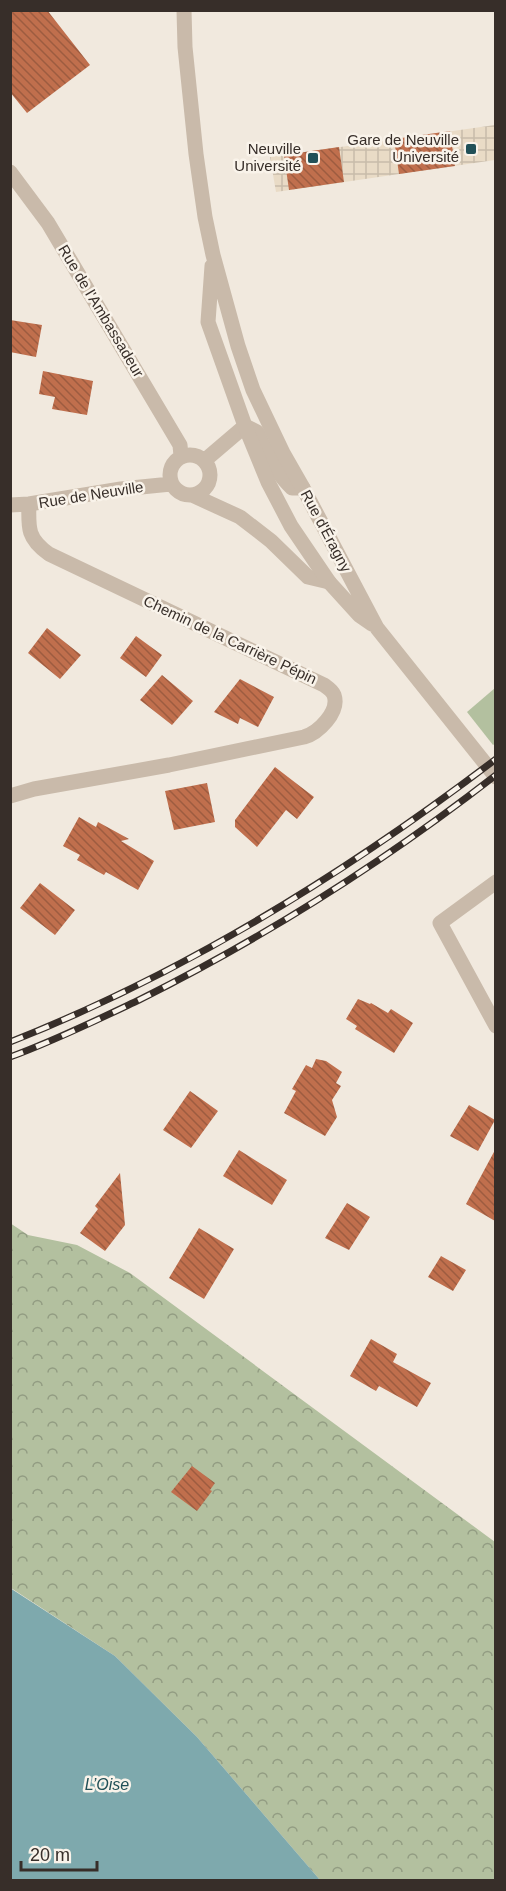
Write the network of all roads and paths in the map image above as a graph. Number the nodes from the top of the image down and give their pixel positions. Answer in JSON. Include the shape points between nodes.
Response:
{"nodes":[{"id":1,"x":184,"y":10,"type":"edge"},
{"id":2,"x":10,"y":172,"type":"edge"},
{"id":3,"x":213,"y":255,"type":"junction"},
{"id":4,"x":245,"y":426,"type":"junction"},
{"id":5,"x":181,"y":456,"type":"junction"},
{"id":6,"x":204,"y":461,"type":"junction"},
{"id":7,"x":171,"y":483,"type":"junction"},
{"id":8,"x":303,"y":488,"type":"junction"},
{"id":9,"x":192,"y":495,"type":"junction"},
{"id":10,"x":29,"y":504,"type":"junction"},
{"id":11,"x":10,"y":505,"type":"edge"},
{"id":12,"x":329,"y":582,"type":"junction"},
{"id":13,"x":377,"y":628,"type":"junction"},
{"id":14,"x":495,"y":777,"type":"edge"},
{"id":15,"x":10,"y":796,"type":"edge"},
{"id":16,"x":495,"y":882,"type":"edge"},
{"id":17,"x":495,"y":1026,"type":"edge"}],
"edges":[{"from":1,"to":3,"type":"street","name":"Rue d'Éragny","via":[[196,154]]},
{"from":2,"to":5,"type":"street","name":"Rue de l'Ambassadeur","via":[[48,223],[180,445]]},
{"from":3,"to":4,"type":"street","name":"Rue d'Éragny","via":[[208,322]]},
{"from":3,"to":8,"type":"street","name":"Rue d'Éragny","via":[[253,390]]},
{"from":4,"to":6,"type":"street"},
{"from":4,"to":8,"type":"street","via":[[257,432],[284,481],[292,488]]},
{"from":4,"to":12,"type":"street","name":"Rue d'Éragny","via":[[291,526]]},
{"from":5,"to":6,"type":"street","via":[[195,455]]},
{"from":5,"to":7,"type":"street","via":[[169,471]]},
{"from":6,"to":9,"type":"street","via":[[209,470],[208,483]]},
{"from":7,"to":9,"type":"street","via":[[180,493]]},
{"from":7,"to":10,"type":"street","name":"Rue de Neuville"},
{"from":8,"to":13,"type":"street","name":"Rue d'Éragny"},
{"from":9,"to":12,"type":"street","via":[[240,517],[308,577]]},
{"from":10,"to":11,"type":"street","name":"Rue de Neuville"},
{"from":10,"to":15,"type":"street","name":"Chemin de la Carrière Pépin","via":[[31,536],[49,554],[324,685],[333,693],[335,702],[323,725],[304,737]]},
{"from":12,"to":13,"type":"street","via":[[359,615]]},
{"from":13,"to":14,"type":"street","name":"Rue d'Éragny"},
{"from":16,"to":17,"type":"street","via":[[440,923]]}]}
